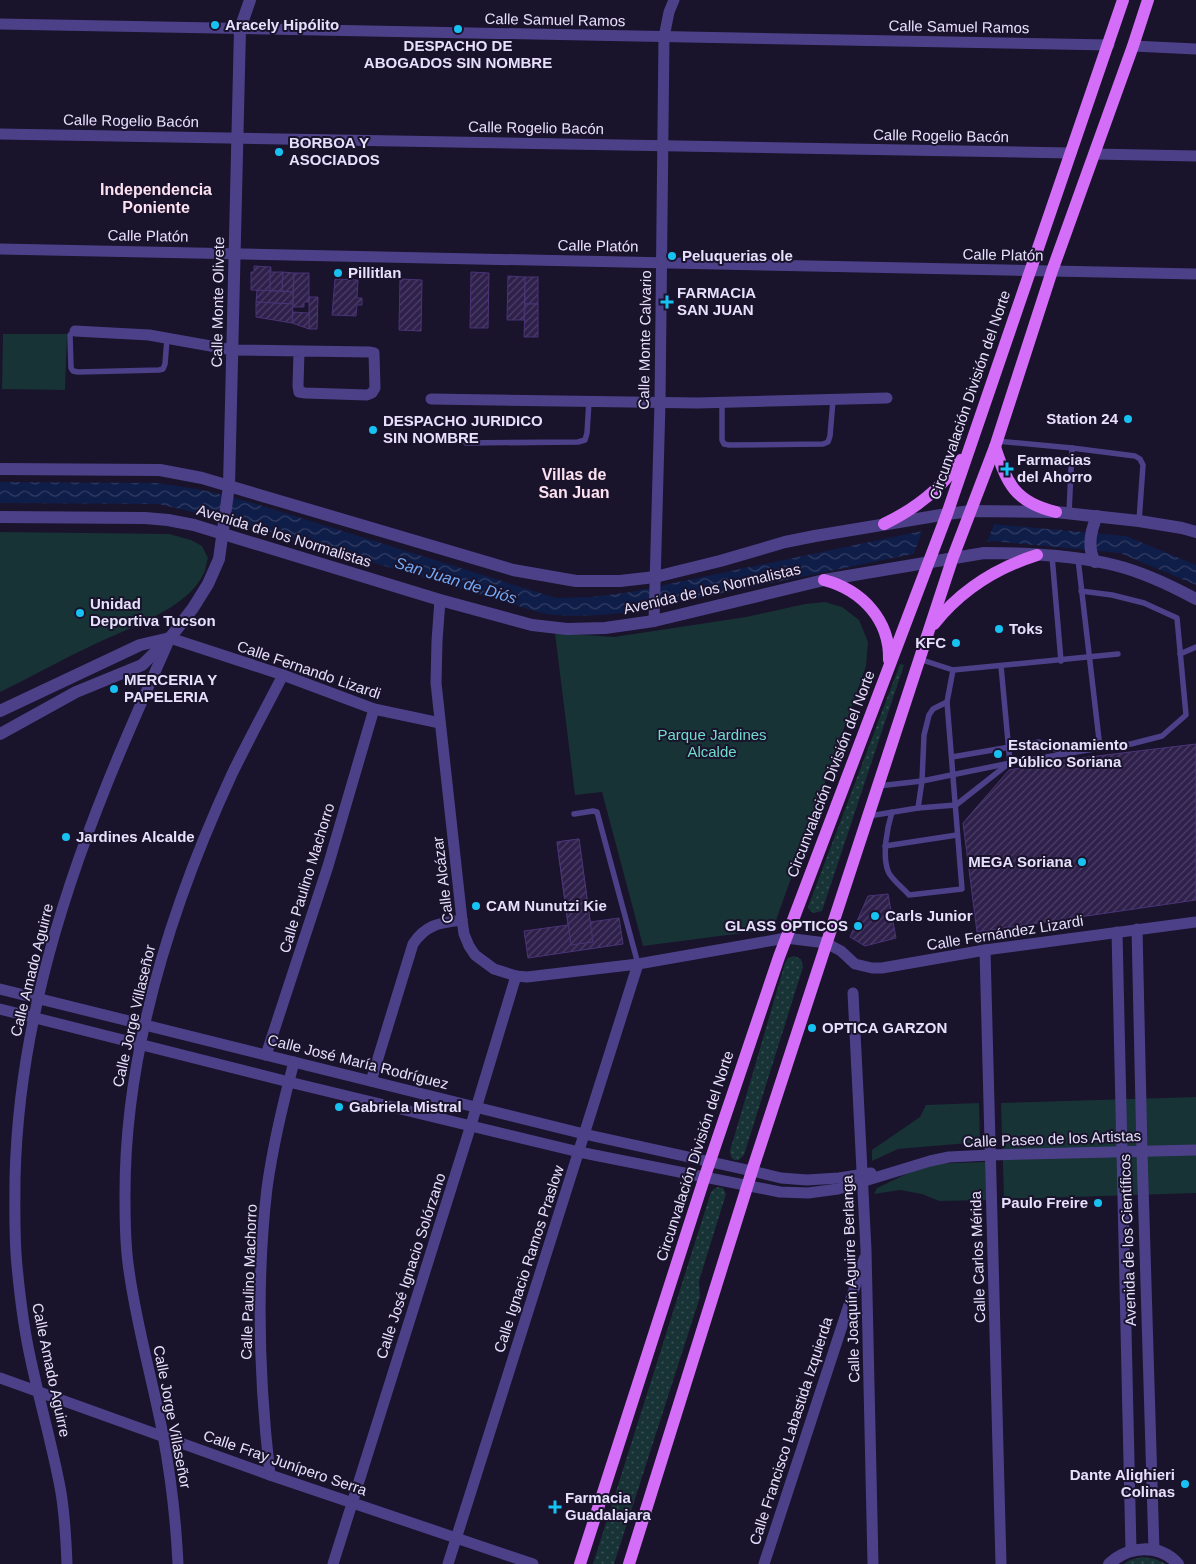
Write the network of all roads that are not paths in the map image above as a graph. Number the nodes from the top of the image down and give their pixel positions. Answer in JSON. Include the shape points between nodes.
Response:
{"nodes":[{"id":1,"x":250,"y":0,"type":"edge"},
{"id":2,"x":674,"y":0,"type":"edge"},
{"id":3,"x":1123,"y":0,"type":"edge"},
{"id":4,"x":1148,"y":0,"type":"edge"},
{"id":5,"x":0,"y":24,"type":"edge"},
{"id":6,"x":240,"y":29,"type":"junction"},
{"id":7,"x":664,"y":38,"type":"junction"},
{"id":8,"x":1108,"y":45,"type":"junction"},
{"id":9,"x":1133,"y":46,"type":"junction"},
{"id":10,"x":1196,"y":49,"type":"edge"},
{"id":11,"x":0,"y":134,"type":"edge"},
{"id":12,"x":238,"y":138,"type":"junction"},
{"id":13,"x":663,"y":146,"type":"junction"},
{"id":14,"x":1071,"y":153,"type":"junction"},
{"id":15,"x":1094,"y":154,"type":"junction"},
{"id":16,"x":1196,"y":156,"type":"edge"},
{"id":17,"x":0,"y":249,"type":"edge"},
{"id":18,"x":235,"y":253,"type":"junction"},
{"id":19,"x":662,"y":262,"type":"junction"},
{"id":20,"x":1030,"y":271,"type":"junction"},
{"id":21,"x":1052,"y":271,"type":"junction"},
{"id":22,"x":1196,"y":274,"type":"edge"},
{"id":23,"x":75,"y":331,"type":"joint"},
{"id":24,"x":167,"y":339,"type":"junction"},
{"id":25,"x":233,"y":350,"type":"junction"},
{"id":26,"x":299,"y":351,"type":"junction"},
{"id":27,"x":431,"y":398,"type":"dead end"},
{"id":28,"x":887,"y":398,"type":"dead end"},
{"id":29,"x":833,"y":400,"type":"junction"},
{"id":30,"x":589,"y":401,"type":"junction"},
{"id":31,"x":660,"y":402,"type":"junction"},
{"id":32,"x":722,"y":402,"type":"junction"},
{"id":33,"x":466,"y":442,"type":"dead end"},
{"id":34,"x":995,"y":444,"type":"junction"},
{"id":35,"x":970,"y":445,"type":"junction"},
{"id":36,"x":1072,"y":448,"type":"junction"},
{"id":37,"x":0,"y":469,"type":"edge"},
{"id":38,"x":229,"y":489,"type":"junction"},
{"id":39,"x":1062,"y":512,"type":"junction"},
{"id":40,"x":970,"y":513,"type":"junction"},
{"id":41,"x":0,"y":517,"type":"edge"},
{"id":42,"x":945,"y":518,"type":"junction"},
{"id":43,"x":1095,"y":520,"type":"junction"},
{"id":44,"x":1139,"y":521,"type":"junction"},
{"id":45,"x":884,"y":524,"type":"junction"},
{"id":46,"x":224,"y":530,"type":"junction"},
{"id":47,"x":1196,"y":532,"type":"edge"},
{"id":48,"x":1037,"y":554,"type":"junction"},
{"id":49,"x":954,"y":555,"type":"junction"},
{"id":50,"x":1052,"y":556,"type":"junction"},
{"id":51,"x":1093,"y":558,"type":"junction"},
{"id":52,"x":930,"y":559,"type":"junction"},
{"id":53,"x":1078,"y":559,"type":"junction"},
{"id":54,"x":655,"y":580,"type":"junction"},
{"id":55,"x":824,"y":580,"type":"junction"},
{"id":56,"x":1081,"y":591,"type":"junction"},
{"id":57,"x":1196,"y":599,"type":"edge"},
{"id":58,"x":440,"y":600,"type":"junction"},
{"id":59,"x":654,"y":618,"type":"junction"},
{"id":60,"x":929,"y":630,"type":"junction"},
{"id":61,"x":170,"y":638,"type":"junction"},
{"id":62,"x":1196,"y":647,"type":"edge"},
{"id":63,"x":1118,"y":654,"type":"dead end"},
{"id":64,"x":1180,"y":654,"type":"junction"},
{"id":65,"x":1090,"y":658,"type":"junction"},
{"id":66,"x":919,"y":659,"type":"junction"},
{"id":67,"x":1061,"y":660,"type":"junction"},
{"id":68,"x":1002,"y":666,"type":"junction"},
{"id":69,"x":889,"y":669,"type":"junction"},
{"id":70,"x":953,"y":670,"type":"junction"},
{"id":71,"x":284,"y":676,"type":"junction"},
{"id":72,"x":948,"y":702,"type":"junction"},
{"id":73,"x":374,"y":709,"type":"junction"},
{"id":74,"x":0,"y":711,"type":"edge"},
{"id":75,"x":440,"y":723,"type":"junction"},
{"id":76,"x":0,"y":734,"type":"edge"},
{"id":77,"x":1010,"y":748,"type":"junction"},
{"id":78,"x":1100,"y":748,"type":"junction"},
{"id":79,"x":1066,"y":754,"type":"junction"},
{"id":80,"x":952,"y":757,"type":"junction"},
{"id":81,"x":1010,"y":763,"type":"junction"},
{"id":82,"x":954,"y":774,"type":"junction"},
{"id":83,"x":922,"y":781,"type":"junction"},
{"id":84,"x":877,"y":786,"type":"junction"},
{"id":85,"x":956,"y":805,"type":"junction"},
{"id":86,"x":918,"y":808,"type":"junction"},
{"id":87,"x":892,"y":812,"type":"junction"},
{"id":88,"x":574,"y":814,"type":"dead end"},
{"id":89,"x":867,"y":816,"type":"junction"},
{"id":90,"x":957,"y":835,"type":"junction"},
{"id":91,"x":885,"y":846,"type":"junction"},
{"id":92,"x":462,"y":920,"type":"junction"},
{"id":93,"x":1196,"y":922,"type":"edge"},
{"id":94,"x":1137,"y":930,"type":"junction"},
{"id":95,"x":1116,"y":932,"type":"junction"},
{"id":96,"x":786,"y":938,"type":"junction"},
{"id":97,"x":826,"y":943,"type":"junction"},
{"id":98,"x":985,"y":950,"type":"junction"},
{"id":99,"x":638,"y":964,"type":"junction"},
{"id":100,"x":516,"y":976,"type":"junction"},
{"id":101,"x":0,"y":989,"type":"edge"},
{"id":102,"x":853,"y":993,"type":"dead end"},
{"id":103,"x":37,"y":998,"type":"junction"},
{"id":104,"x":0,"y":1009,"type":"edge"},
{"id":105,"x":33,"y":1017,"type":"junction"},
{"id":106,"x":145,"y":1025,"type":"junction"},
{"id":107,"x":140,"y":1044,"type":"junction"},
{"id":108,"x":266,"y":1055,"type":"junction"},
{"id":109,"x":294,"y":1062,"type":"junction"},
{"id":110,"x":371,"y":1081,"type":"junction"},
{"id":111,"x":288,"y":1082,"type":"junction"},
{"id":112,"x":477,"y":1107,"type":"junction"},
{"id":113,"x":471,"y":1125,"type":"junction"},
{"id":114,"x":584,"y":1134,"type":"junction"},
{"id":115,"x":1196,"y":1150,"type":"edge"},
{"id":116,"x":1142,"y":1151,"type":"junction"},
{"id":117,"x":578,"y":1152,"type":"junction"},
{"id":118,"x":1121,"y":1152,"type":"junction"},
{"id":119,"x":990,"y":1155,"type":"junction"},
{"id":120,"x":710,"y":1162,"type":"junction"},
{"id":121,"x":752,"y":1171,"type":"junction"},
{"id":122,"x":704,"y":1176,"type":"junction"},
{"id":123,"x":863,"y":1178,"type":"junction"},
{"id":124,"x":748,"y":1186,"type":"junction"},
{"id":125,"x":866,"y":1250,"type":"junction"},
{"id":126,"x":0,"y":1378,"type":"edge"},
{"id":127,"x":38,"y":1391,"type":"junction"},
{"id":128,"x":163,"y":1435,"type":"junction"},
{"id":129,"x":270,"y":1475,"type":"junction"},
{"id":130,"x":352,"y":1502,"type":"junction"},
{"id":131,"x":456,"y":1537,"type":"junction"},
{"id":132,"x":1131,"y":1550,"type":"junction"},
{"id":133,"x":1154,"y":1550,"type":"junction"},
{"id":134,"x":67,"y":1564,"type":"edge"},
{"id":135,"x":178,"y":1564,"type":"edge"},
{"id":136,"x":333,"y":1564,"type":"edge"},
{"id":137,"x":448,"y":1564,"type":"edge"},
{"id":138,"x":533,"y":1564,"type":"edge"},
{"id":139,"x":580,"y":1564,"type":"edge"},
{"id":140,"x":629,"y":1564,"type":"edge"},
{"id":141,"x":764,"y":1564,"type":"edge"},
{"id":142,"x":873,"y":1564,"type":"edge"},
{"id":143,"x":1001,"y":1564,"type":"edge"},
{"id":144,"x":1109,"y":1564,"type":"edge"},
{"id":145,"x":1178,"y":1564,"type":"edge"}],
"edges":[{"from":1,"to":6,"type":"street","name":"Calle Monte Olivete"},
{"from":2,"to":7,"type":"street","name":"Calle Monte Calvario"},
{"from":3,"to":8,"type":"main road","name":"Circunvalación División del Norte"},
{"from":4,"to":9,"type":"main road"},
{"from":5,"to":6,"type":"street","name":"Calle Samuel Ramos"},
{"from":6,"to":7,"type":"street","name":"Calle Samuel Ramos"},
{"from":6,"to":12,"type":"street","name":"Calle Monte Olivete"},
{"from":7,"to":8,"type":"street","name":"Calle Samuel Ramos"},
{"from":7,"to":13,"type":"street","name":"Calle Monte Calvario"},
{"from":8,"to":14,"type":"main road","name":"Circunvalación División del Norte"},
{"from":9,"to":10,"type":"street"},
{"from":9,"to":15,"type":"main road"},
{"from":11,"to":12,"type":"street","name":"Calle Rogelio Bacón"},
{"from":12,"to":13,"type":"street","name":"Calle Rogelio Bacón"},
{"from":12,"to":18,"type":"street","name":"Calle Monte Olivete"},
{"from":13,"to":14,"type":"street","name":"Calle Rogelio Bacón"},
{"from":13,"to":19,"type":"street","name":"Calle Monte Calvario"},
{"from":14,"to":20,"type":"main road","name":"Circunvalación División del Norte"},
{"from":15,"to":16,"type":"street"},
{"from":15,"to":21,"type":"main road"},
{"from":17,"to":18,"type":"street","name":"Calle Platón"},
{"from":18,"to":19,"type":"street","name":"Calle Platón"},
{"from":18,"to":25,"type":"street","name":"Calle Monte Olivete"},
{"from":19,"to":20,"type":"street","name":"Calle Platón"},
{"from":19,"to":31,"type":"street","name":"Calle Monte Calvario"},
{"from":20,"to":21,"type":"street","name":"Calle Platón"},
{"from":20,"to":35,"type":"main road","name":"Circunvalación División del Norte"},
{"from":21,"to":22,"type":"street","name":"Calle Platón"},
{"from":21,"to":34,"type":"main road"},
{"from":23,"to":24,"type":"street"},
{"from":23,"to":24,"type":"lane","via":[[70,335],[71,368],[78,372],[163,369]]},
{"from":24,"to":25,"type":"street"},
{"from":25,"to":26,"type":"street"},
{"from":25,"to":38,"type":"street","name":"Calle Monte Olivete"},
{"from":26,"to":26,"type":"street","via":[[374,353],[375,388],[367,395],[299,392]]},
{"from":27,"to":30,"type":"street"},
{"from":28,"to":29,"type":"street"},
{"from":29,"to":32,"type":"street"},
{"from":29,"to":32,"type":"lane","via":[[830,436],[823,444],[724,444]]},
{"from":30,"to":31,"type":"street"},
{"from":30,"to":33,"type":"lane","via":[[587,433],[584,440],[578,442]]},
{"from":31,"to":32,"type":"street"},
{"from":31,"to":54,"type":"street","name":"Calle Monte Calvario"},
{"from":34,"to":36,"type":"lane"},
{"from":34,"to":39,"type":"main road","via":[[1003,473],[1016,492],[1034,505]]},
{"from":34,"to":40,"type":"main road"},
{"from":35,"to":42,"type":"main road","name":"Circunvalación División del Norte"},
{"from":35,"to":45,"type":"main road","via":[[948,478],[934,492]]},
{"from":36,"to":39,"type":"lane"},
{"from":36,"to":44,"type":"lane","via":[[1140,459],[1143,465]]},
{"from":37,"to":38,"type":"street","name":"Avenida de los Normalistas","via":[[160,470],[202,478]]},
{"from":38,"to":46,"type":"street","name":"Calle Monte Olivete"},
{"from":38,"to":54,"type":"street","name":"Avenida de los Normalistas","via":[[513,570],[576,581]]},
{"from":39,"to":40,"type":"street","name":"Avenida de los Normalistas"},
{"from":39,"to":43,"type":"street","name":"Avenida de los Normalistas"},
{"from":40,"to":42,"type":"street","name":"Avenida de los Normalistas"},
{"from":40,"to":49,"type":"main road"},
{"from":41,"to":46,"type":"street","name":"Avenida de los Normalistas","via":[[145,518]]},
{"from":42,"to":45,"type":"street","name":"Avenida de los Normalistas"},
{"from":42,"to":52,"type":"main road","name":"Circunvalación División del Norte"},
{"from":43,"to":44,"type":"street","name":"Avenida de los Normalistas"},
{"from":43,"to":51,"type":"street","via":[[1091,539]]},
{"from":44,"to":47,"type":"street","name":"Avenida de los Normalistas"},
{"from":45,"to":54,"type":"street","name":"Avenida de los Normalistas","via":[[784,542]]},
{"from":46,"to":58,"type":"street","name":"Avenida de los Normalistas"},
{"from":46,"to":61,"type":"street","name":"Calle Monte Olivete","via":[[219,559],[208,584]]},
{"from":48,"to":49,"type":"street","name":"Avenida de los Normalistas"},
{"from":48,"to":50,"type":"street","name":"Avenida de los Normalistas"},
{"from":48,"to":60,"type":"main road","via":[[980,580],[952,603]]},
{"from":49,"to":52,"type":"street","name":"Avenida de los Normalistas"},
{"from":49,"to":60,"type":"main road"},
{"from":50,"to":53,"type":"street","name":"Avenida de los Normalistas"},
{"from":50,"to":67,"type":"lane"},
{"from":51,"to":53,"type":"street","name":"Avenida de los Normalistas"},
{"from":51,"to":57,"type":"street","name":"Avenida de los Normalistas","via":[[1140,573]]},
{"from":52,"to":55,"type":"street","name":"Avenida de los Normalistas"},
{"from":52,"to":69,"type":"main road","name":"Circunvalación División del Norte"},
{"from":53,"to":56,"type":"lane"},
{"from":54,"to":59,"type":"street","name":"Calle Monte Calvario"},
{"from":55,"to":59,"type":"street","name":"Avenida de los Normalistas"},
{"from":55,"to":69,"type":"main road","via":[[850,590],[871,608],[886,636]]},
{"from":56,"to":64,"type":"lane","via":[[1144,603],[1177,618]]},
{"from":56,"to":65,"type":"lane"},
{"from":58,"to":59,"type":"street","name":"Avenida de los Normalistas","via":[[532,625],[567,629],[605,628]]},
{"from":58,"to":75,"type":"street","name":"Calle Alcázar","via":[[436,683]]},
{"from":60,"to":66,"type":"main road"},
{"from":61,"to":71,"type":"street","name":"Calle Fernando Lizardi"},
{"from":61,"to":74,"type":"street","via":[[140,645]]},
{"from":61,"to":76,"type":"street","name":"Calle Monte Olivete","via":[[142,664],[76,692]]},
{"from":61,"to":103,"type":"street","name":"Calle Amado Aguirre","via":[[94,816]]},
{"from":62,"to":64,"type":"lane"},
{"from":63,"to":65,"type":"lane"},
{"from":64,"to":78,"type":"lane","via":[[1186,715],[1162,736]]},
{"from":65,"to":67,"type":"lane"},
{"from":65,"to":78,"type":"lane"},
{"from":66,"to":70,"type":"lane"},
{"from":66,"to":84,"type":"main road"},
{"from":67,"to":68,"type":"lane"},
{"from":68,"to":70,"type":"lane"},
{"from":68,"to":77,"type":"lane"},
{"from":69,"to":96,"type":"main road","name":"Circunvalación División del Norte"},
{"from":70,"to":72,"type":"lane"},
{"from":71,"to":73,"type":"street","name":"Calle Fernando Lizardi"},
{"from":71,"to":106,"type":"street","name":"Calle Jorge Villaseñor","via":[[232,774],[190,874],[164,949]]},
{"from":72,"to":80,"type":"lane"},
{"from":72,"to":83,"type":"lane","via":[[933,709],[930,715],[924,735]]},
{"from":73,"to":75,"type":"street","name":"Calle Fernando Lizardi"},
{"from":73,"to":108,"type":"street","name":"Calle Paulino Machorro","via":[[328,866]]},
{"from":75,"to":92,"type":"street","name":"Calle Alcázar"},
{"from":77,"to":79,"type":"lane","via":[[1039,742]]},
{"from":77,"to":80,"type":"lane"},
{"from":77,"to":81,"type":"lane"},
{"from":78,"to":79,"type":"lane"},
{"from":79,"to":81,"type":"lane"},
{"from":80,"to":82,"type":"lane"},
{"from":81,"to":82,"type":"lane"},
{"from":81,"to":85,"type":"lane"},
{"from":82,"to":83,"type":"lane"},
{"from":82,"to":85,"type":"lane"},
{"from":83,"to":84,"type":"lane"},
{"from":83,"to":86,"type":"lane"},
{"from":84,"to":89,"type":"main road"},
{"from":85,"to":86,"type":"lane"},
{"from":85,"to":90,"type":"lane"},
{"from":86,"to":87,"type":"lane"},
{"from":87,"to":89,"type":"lane"},
{"from":87,"to":91,"type":"lane"},
{"from":88,"to":99,"type":"lane","via":[[597,812]]},
{"from":89,"to":97,"type":"main road"},
{"from":90,"to":91,"type":"lane"},
{"from":90,"to":91,"type":"lane","via":[[962,889],[909,895],[888,872]]},
{"from":92,"to":100,"type":"street","name":"Calle Alcázar","via":[[464,934],[475,955],[494,969]]},
{"from":92,"to":110,"type":"street","via":[[429,927],[413,944]]},
{"from":93,"to":94,"type":"street","name":"Calle Fernández Lizardi"},
{"from":94,"to":95,"type":"street","name":"Calle Fernández Lizardi"},
{"from":94,"to":116,"type":"street","name":"Avenida de los Científicos"},
{"from":95,"to":98,"type":"street","name":"Calle Fernández Lizardi"},
{"from":95,"to":118,"type":"street","name":"Avenida de los Científicos"},
{"from":96,"to":97,"type":"street","name":"Calle Alcázar"},
{"from":96,"to":99,"type":"street","name":"Calle Alcázar"},
{"from":96,"to":120,"type":"main road","name":"Circunvalación División del Norte"},
{"from":97,"to":98,"type":"street","name":"Calle Fernández Lizardi","via":[[855,964],[872,968]]},
{"from":97,"to":121,"type":"main road"},
{"from":98,"to":119,"type":"street","name":"Calle Carlos Mérida"},
{"from":99,"to":100,"type":"street","name":"Calle Alcázar"},
{"from":99,"to":114,"type":"street","name":"Calle Ignacio Ramos Praslow"},
{"from":100,"to":112,"type":"street","name":"Calle José Ignacio Solórzano"},
{"from":101,"to":103,"type":"street","name":"Calle José María Rodríguez"},
{"from":102,"to":123,"type":"street","name":"Calle Joaquín Aguirre Berlanga"},
{"from":103,"to":105,"type":"street","name":"Calle Amado Aguirre"},
{"from":103,"to":106,"type":"street","name":"Calle José María Rodríguez"},
{"from":104,"to":105,"type":"street"},
{"from":105,"to":107,"type":"street"},
{"from":105,"to":127,"type":"street","name":"Calle Amado Aguirre","via":[[20,1097],[14,1211],[23,1319]]},
{"from":106,"to":107,"type":"street","name":"Calle Jorge Villaseñor"},
{"from":106,"to":108,"type":"street","name":"Calle José María Rodríguez"},
{"from":107,"to":111,"type":"street"},
{"from":107,"to":128,"type":"street","name":"Calle Jorge Villaseñor","via":[[128,1116],[125,1183],[128,1260]]},
{"from":108,"to":109,"type":"street","name":"Calle José María Rodríguez"},
{"from":109,"to":110,"type":"street","name":"Calle José María Rodríguez"},
{"from":109,"to":111,"type":"street","name":"Calle Paulino Machorro"},
{"from":110,"to":112,"type":"street","name":"Calle José María Rodríguez"},
{"from":111,"to":113,"type":"street"},
{"from":111,"to":129,"type":"street","name":"Calle Paulino Machorro","via":[[272,1161],[263,1231],[262,1385]]},
{"from":112,"to":113,"type":"street","name":"Calle José Ignacio Solórzano"},
{"from":112,"to":114,"type":"street","name":"Calle José María Rodríguez"},
{"from":113,"to":117,"type":"street"},
{"from":113,"to":130,"type":"street","name":"Calle José Ignacio Solórzano"},
{"from":114,"to":117,"type":"street","name":"Calle Ignacio Ramos Praslow"},
{"from":114,"to":120,"type":"street","name":"Calle José María Rodríguez"},
{"from":115,"to":116,"type":"street","name":"Calle Paseo de los Artistas"},
{"from":116,"to":118,"type":"street","name":"Calle Paseo de los Artistas"},
{"from":116,"to":133,"type":"street","name":"Avenida de los Científicos"},
{"from":117,"to":122,"type":"street"},
{"from":117,"to":131,"type":"street","name":"Calle Ignacio Ramos Praslow"},
{"from":118,"to":119,"type":"street","name":"Calle Paseo de los Artistas"},
{"from":118,"to":132,"type":"street","name":"Avenida de los Científicos"},
{"from":119,"to":123,"type":"street","name":"Calle Paseo de los Artistas","via":[[949,1157]]},
{"from":119,"to":143,"type":"street","name":"Calle Carlos Mérida"},
{"from":120,"to":121,"type":"street","name":"Calle José María Rodríguez"},
{"from":120,"to":122,"type":"main road","name":"Circunvalación División del Norte"},
{"from":121,"to":123,"type":"street","name":"Calle Paseo de los Artistas","via":[[807,1180]]},
{"from":121,"to":124,"type":"main road"},
{"from":122,"to":124,"type":"street","name":"Calle Paseo de los Artistas"},
{"from":122,"to":139,"type":"main road","name":"Circunvalación División del Norte"},
{"from":123,"to":124,"type":"street","name":"Calle Paseo de los Artistas","via":[[838,1189],[808,1194]]},
{"from":123,"to":125,"type":"street","name":"Calle Joaquín Aguirre Berlanga"},
{"from":124,"to":140,"type":"main road"},
{"from":125,"to":141,"type":"street","name":"Calle Francisco Labastida Izquierda"},
{"from":125,"to":142,"type":"street","name":"Calle Joaquín Aguirre Berlanga"},
{"from":126,"to":127,"type":"street","name":"Calle Fray Junípero Serra"},
{"from":127,"to":128,"type":"street","name":"Calle Fray Junípero Serra"},
{"from":127,"to":134,"type":"street","name":"Calle Amado Aguirre","via":[[60,1490]]},
{"from":128,"to":129,"type":"street","name":"Calle Fray Junípero Serra"},
{"from":128,"to":135,"type":"street","name":"Calle Jorge Villaseñor","via":[[174,1505]]},
{"from":129,"to":130,"type":"street","name":"Calle Fray Junípero Serra"},
{"from":130,"to":131,"type":"street","name":"Calle Fray Junípero Serra"},
{"from":130,"to":136,"type":"street","name":"Calle José Ignacio Solórzano"},
{"from":131,"to":137,"type":"street","name":"Calle Ignacio Ramos Praslow"},
{"from":131,"to":138,"type":"street","name":"Calle Fray Junípero Serra"},
{"from":132,"to":133,"type":"street"},
{"from":132,"to":144,"type":"street"},
{"from":133,"to":145,"type":"street"}]}
